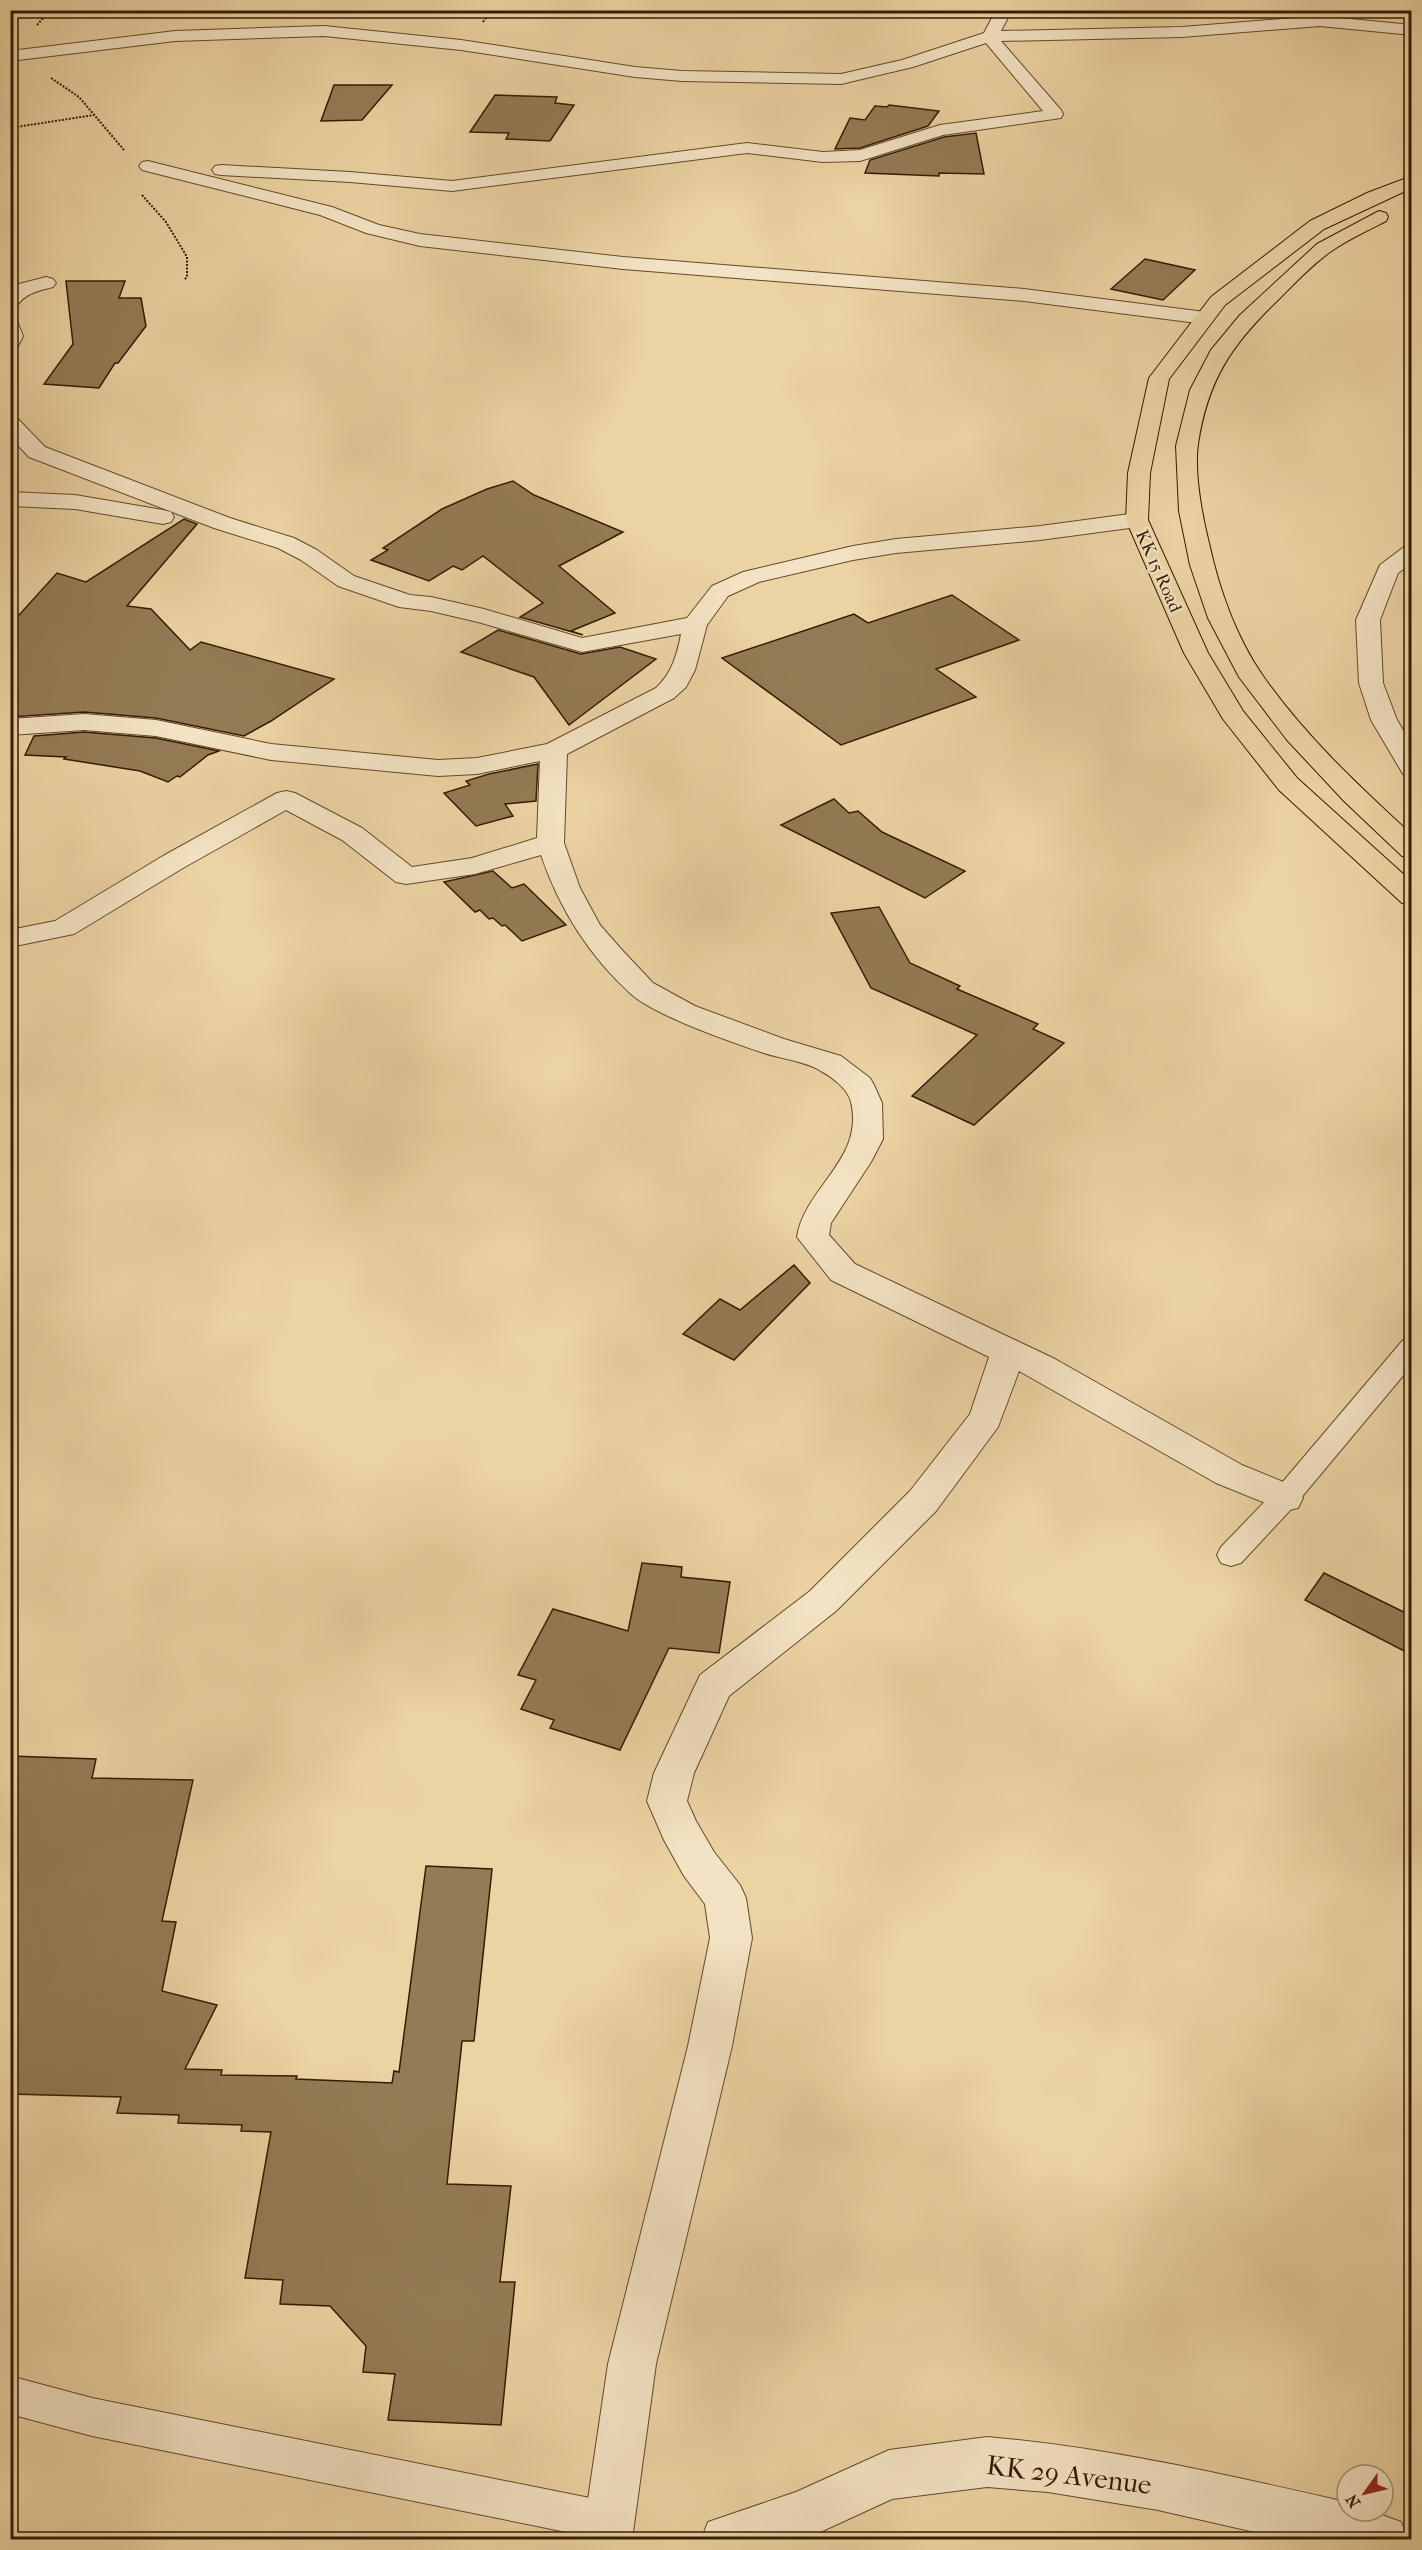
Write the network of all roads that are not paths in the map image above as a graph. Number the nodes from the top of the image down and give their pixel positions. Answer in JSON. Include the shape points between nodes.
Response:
{"nodes":[{"id":1,"x":1004,"y":10,"type":"edge"},
{"id":2,"x":1412,"y":30,"type":"edge"},
{"id":3,"x":990,"y":36,"type":"junction"},
{"id":4,"x":10,"y":56,"type":"edge"},
{"id":5,"x":1412,"y":181,"type":"edge"},
{"id":6,"x":1412,"y":200,"type":"edge"},
{"id":7,"x":46,"y":283,"type":"dead end"},
{"id":8,"x":10,"y":302,"type":"edge"},
{"id":9,"x":1205,"y":318,"type":"junction"},
{"id":10,"x":10,"y":325,"type":"edge"},
{"id":11,"x":10,"y":344,"type":"edge"},
{"id":12,"x":10,"y":424,"type":"edge"},
{"id":13,"x":19,"y":439,"type":"edge"},
{"id":14,"x":10,"y":499,"type":"edge"},
{"id":15,"x":1137,"y":520,"type":"junction"},
{"id":16,"x":222,"y":523,"type":"junction"},
{"id":17,"x":1412,"y":552,"type":"edge"},
{"id":18,"x":695,"y":624,"type":"junction"},
{"id":19,"x":10,"y":727,"type":"edge"},
{"id":20,"x":555,"y":750,"type":"junction"},
{"id":21,"x":1412,"y":768,"type":"edge"},
{"id":22,"x":550,"y":843,"type":"junction"},
{"id":23,"x":1412,"y":850,"type":"edge"},
{"id":24,"x":1412,"y":897,"type":"edge"},
{"id":25,"x":10,"y":939,"type":"edge"},
{"id":26,"x":1412,"y":1347,"type":"edge"},
{"id":27,"x":1008,"y":1352,"type":"junction"},
{"id":28,"x":1285,"y":1498,"type":"junction"},
{"id":29,"x":1231,"y":1555,"type":"dead end"},
{"id":30,"x":10,"y":2395,"type":"edge"},
{"id":31,"x":608,"y":2530,"type":"edge"},
{"id":32,"x":726,"y":2540,"type":"edge"},
{"id":33,"x":1383,"y":2540,"type":"edge"}],
"edges":[{"from":1,"to":3,"type":"street"},
{"from":2,"to":3,"type":"street","via":[[1320,21],[1182,32]]},
{"from":3,"to":4,"type":"street","via":[[907,64],[841,79],[635,72],[470,46],[324,31],[175,36]]},
{"from":3,"to":9,"type":"street","via":[[1054,114],[941,130],[895,147],[847,157],[747,148],[452,186],[140,166],[326,211],[372,229],[420,240],[623,263],[1024,295]]},
{"from":5,"to":9,"type":"highway","name":"KK 15 Road","via":[[1317,225],[1218,301]]},
{"from":6,"to":23,"type":"highway","name":"KK 15 Road","via":[[1324,249],[1247,319],[1221,350],[1200,390],[1187,446],[1190,512],[1202,565],[1220,618],[1251,677],[1296,735]]},
{"from":7,"to":8,"type":"street","via":[[26,288],[11,297]]},
{"from":9,"to":15,"type":"highway","name":"KK 15 Road","via":[[1159,378],[1139,473]]},
{"from":10,"to":11,"type":"street"},
{"from":12,"to":13,"type":"street"},
{"from":13,"to":16,"type":"street","via":[[55,460]]},
{"from":14,"to":16,"type":"street","via":[[75,502]]},
{"from":15,"to":18,"type":"street","via":[[896,546],[796,566],[751,577],[720,591]]},
{"from":15,"to":24,"type":"highway","name":"KK 15 Road","via":[[1196,652],[1232,714],[1288,784]]},
{"from":16,"to":18,"type":"street","via":[[286,543],[346,581],[380,593],[407,602],[484,615],[582,645]]},
{"from":17,"to":21,"type":"street","via":[[1388,570],[1368,620],[1371,683],[1384,720]]},
{"from":18,"to":20,"type":"street","via":[[677,682],[665,693]]},
{"from":19,"to":20,"type":"street","via":[[84,722],[156,728],[271,752],[438,768],[477,766]]},
{"from":20,"to":22,"type":"street"},
{"from":22,"to":25,"type":"street","via":[[475,866],[406,876],[352,834],[286,799],[64,928]]},
{"from":22,"to":27,"type":"street","via":[[566,888],[588,928],[643,989],[685,1012],[830,1063],[859,1085],[867,1103],[867,1139],[814,1222],[813,1237],[843,1272]]},
{"from":26,"to":28,"type":"lane"},
{"from":27,"to":28,"type":"street","via":[[1229,1474]]},
{"from":27,"to":31,"type":"street","via":[[986,1418],[923,1501],[823,1601],[714,1686],[674,1773],[667,1801],[699,1864],[725,1898],[731,1938],[710,2046],[632,2364]]},
{"from":28,"to":29,"type":"lane"},
{"from":30,"to":31,"type":"lane","via":[[92,2417],[471,2495]]},
{"from":32,"to":33,"type":"street","name":"KK 29 Avenue","via":[[802,2515],[889,2475],[987,2462],[1048,2467],[1158,2485],[1333,2524]]}]}
